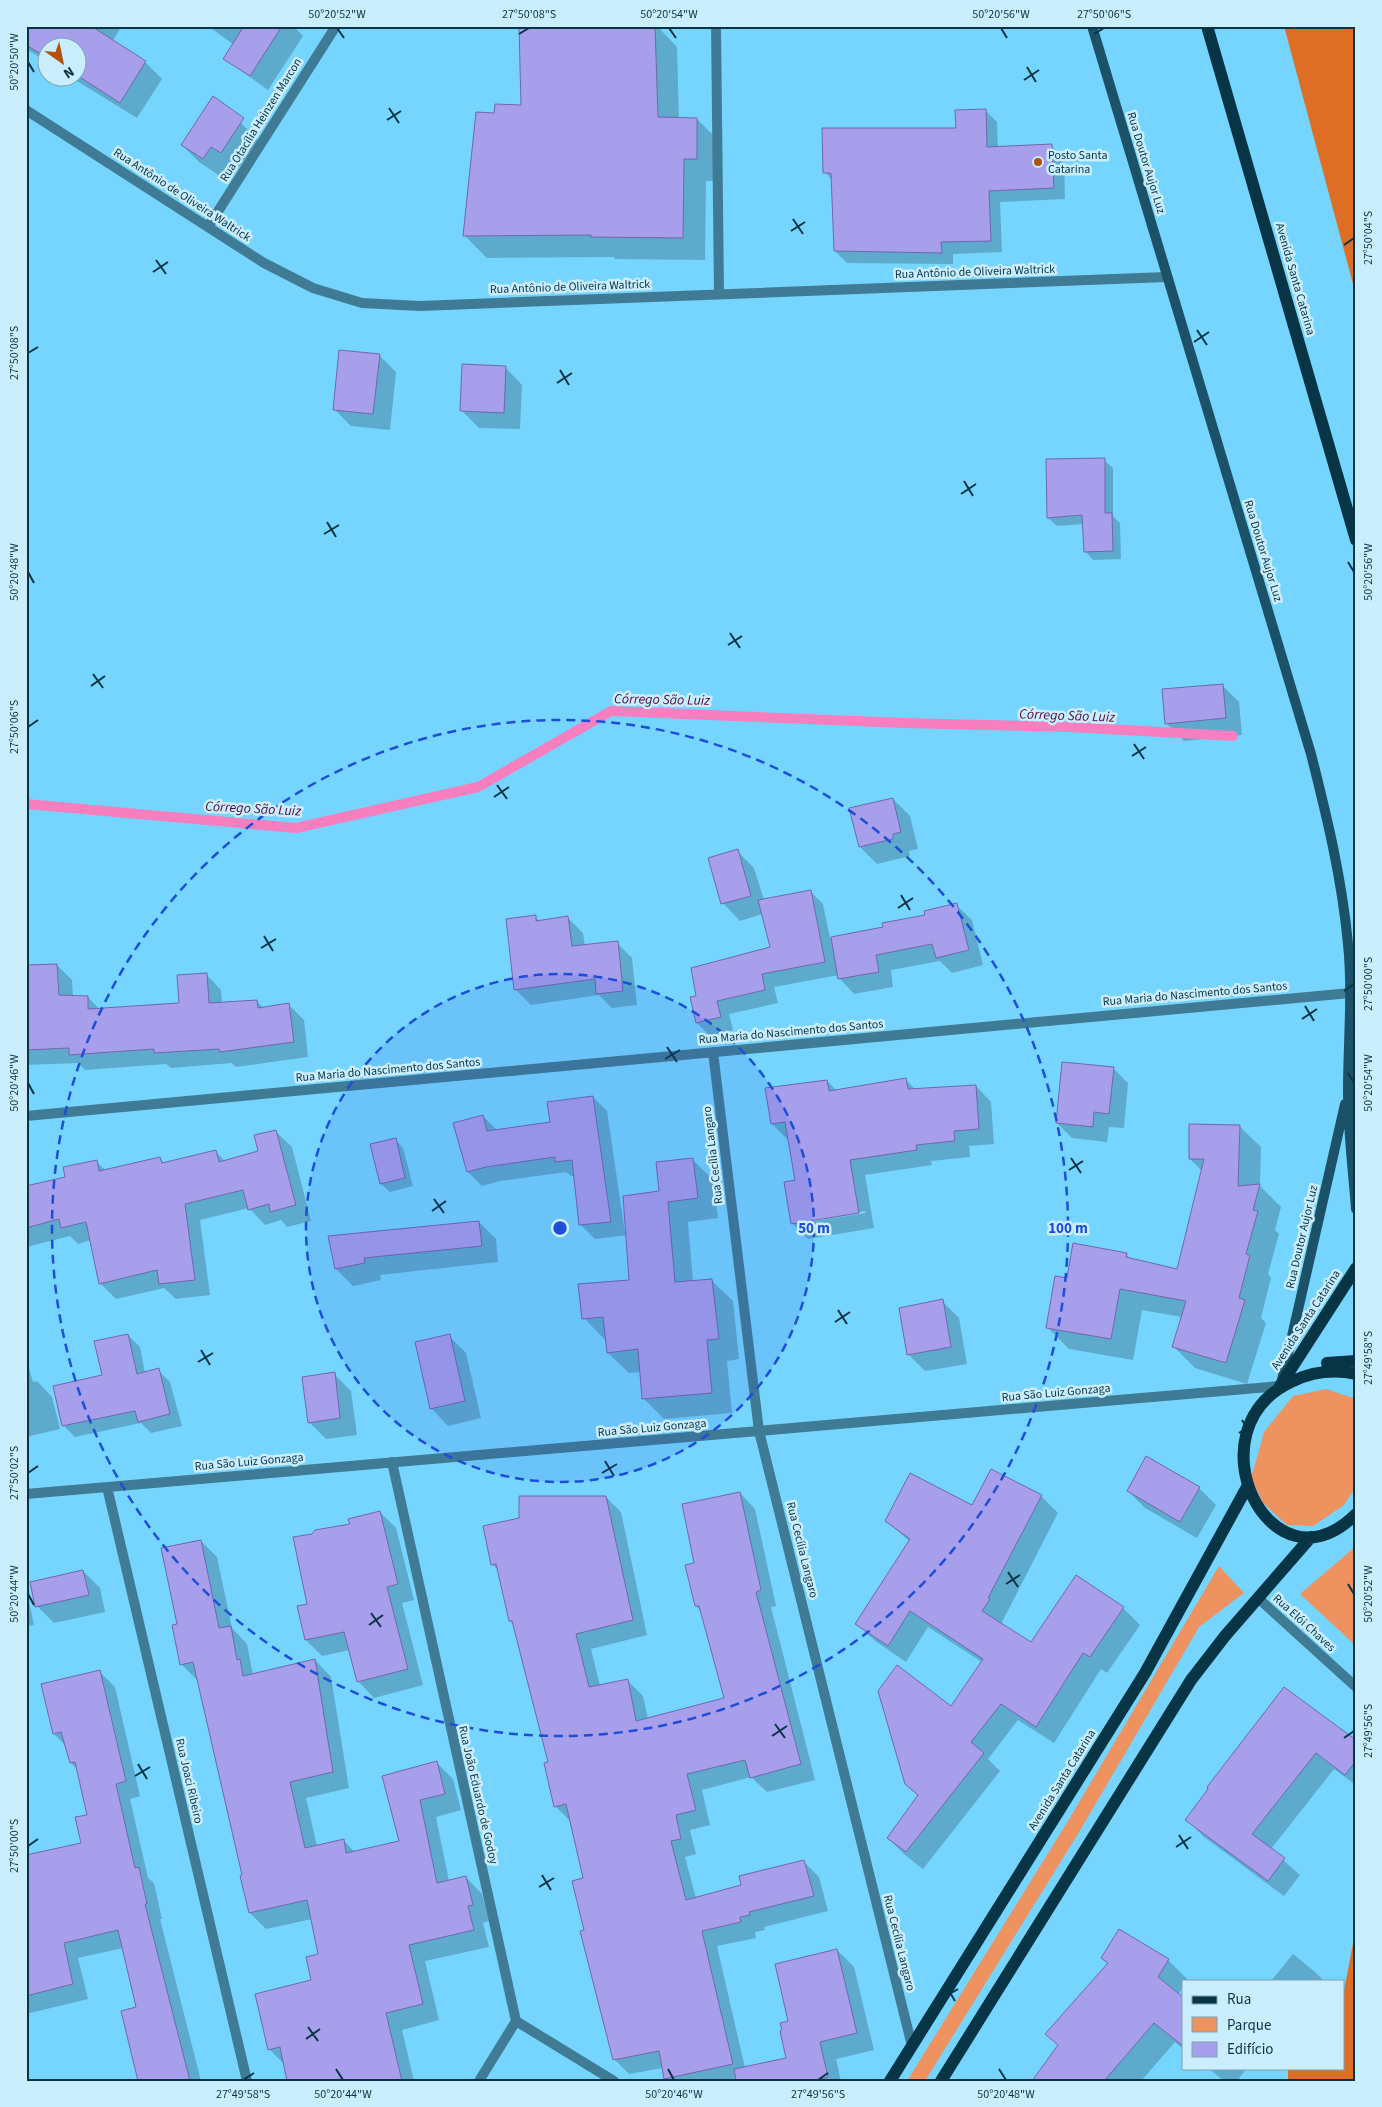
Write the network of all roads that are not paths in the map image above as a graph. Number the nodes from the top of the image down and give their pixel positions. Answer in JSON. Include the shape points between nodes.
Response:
{"nodes":[{"id":1,"x":336,"y":26,"type":"edge"},
{"id":2,"x":716,"y":26,"type":"edge"},
{"id":3,"x":1092,"y":26,"type":"edge"},
{"id":4,"x":1207,"y":26,"type":"edge"},
{"id":5,"x":26,"y":110,"type":"edge"},
{"id":6,"x":208,"y":227,"type":"junction"},
{"id":7,"x":1167,"y":277,"type":"junction"},
{"id":8,"x":719,"y":294,"type":"junction"},
{"id":9,"x":1356,"y":540,"type":"edge"},
{"id":10,"x":1350,"y":992,"type":"junction"},
{"id":11,"x":713,"y":1052,"type":"junction"},
{"id":12,"x":1348,"y":1093,"type":"junction"},
{"id":13,"x":26,"y":1116,"type":"edge"},
{"id":14,"x":1356,"y":1209,"type":"edge"},
{"id":15,"x":1356,"y":1268,"type":"edge"},
{"id":16,"x":1356,"y":1361,"type":"edge"},
{"id":17,"x":1356,"y":1374,"type":"edge"},
{"id":18,"x":1280,"y":1386,"type":"junction"},
{"id":19,"x":759,"y":1431,"type":"junction"},
{"id":20,"x":392,"y":1462,"type":"junction"},
{"id":21,"x":107,"y":1487,"type":"junction"},
{"id":22,"x":1247,"y":1487,"type":"junction"},
{"id":23,"x":26,"y":1494,"type":"edge"},
{"id":24,"x":1356,"y":1514,"type":"edge"},
{"id":25,"x":1311,"y":1537,"type":"junction"},
{"id":26,"x":1258,"y":1598,"type":"junction"},
{"id":27,"x":1356,"y":1687,"type":"edge"},
{"id":28,"x":516,"y":2021,"type":"junction"},
{"id":29,"x":912,"y":2046,"type":"junction"},
{"id":30,"x":247,"y":2081,"type":"edge"},
{"id":31,"x":478,"y":2081,"type":"edge"},
{"id":32,"x":614,"y":2081,"type":"edge"},
{"id":33,"x":890,"y":2081,"type":"edge"},
{"id":34,"x":941,"y":2081,"type":"edge"}],
"edges":[{"from":1,"to":6,"type":"street","name":"Rua Otacília Heinzen Marcon"},
{"from":2,"to":8,"type":"street"},
{"from":3,"to":7,"type":"street","name":"Rua Doutor Aujor Luz"},
{"from":4,"to":9,"type":"main road","name":"Avenida Santa Catarina"},
{"from":5,"to":6,"type":"street","name":"Rua Antônio de Oliveira Waltrick"},
{"from":6,"to":8,"type":"street","name":"Rua Antônio de Oliveira Waltrick","via":[[264,263],[313,288],[362,303],[420,306]]},
{"from":7,"to":8,"type":"street","name":"Rua Antônio de Oliveira Waltrick"},
{"from":7,"to":10,"type":"street","name":"Rua Doutor Aujor Luz","via":[[1328,820],[1341,889]]},
{"from":10,"to":11,"type":"street","name":"Rua Maria do Nascimento dos Santos"},
{"from":10,"to":12,"type":"street","name":"Rua Doutor Aujor Luz"},
{"from":11,"to":13,"type":"street","name":"Rua Maria do Nascimento dos Santos"},
{"from":11,"to":19,"type":"street","name":"Rua Cecília Langaro"},
{"from":12,"to":14,"type":"street","name":"Rua Doutor Aujor Luz"},
{"from":12,"to":18,"type":"street","name":"Rua Doutor Aujor Luz"},
{"from":15,"to":18,"type":"main road","name":"Avenida Santa Catarina"},
{"from":16,"to":18,"type":"main road","via":[[1324,1364],[1306,1370]]},
{"from":17,"to":18,"type":"main road","via":[[1342,1370],[1323,1371]]},
{"from":18,"to":19,"type":"street","name":"Rua São Luiz Gonzaga"},
{"from":18,"to":22,"type":"main road","via":[[1263,1402],[1245,1439],[1242,1461]]},
{"from":19,"to":20,"type":"street","name":"Rua São Luiz Gonzaga"},
{"from":19,"to":29,"type":"street","name":"Rua Cecília Langaro"},
{"from":20,"to":21,"type":"street","name":"Rua São Luiz Gonzaga"},
{"from":20,"to":28,"type":"street","name":"Rua João Eduardo de Godoy"},
{"from":21,"to":23,"type":"street","name":"Rua São Luiz Gonzaga"},
{"from":21,"to":30,"type":"street","name":"Rua Joaci Ribeiro"},
{"from":22,"to":25,"type":"main road","via":[[1275,1527],[1294,1536]]},
{"from":22,"to":29,"type":"main road","name":"Avenida Santa Catarina","via":[[1145,1672]]},
{"from":24,"to":25,"type":"main road","via":[[1330,1532]]},
{"from":25,"to":26,"type":"main road"},
{"from":26,"to":27,"type":"street","name":"Rua Elói Chaves"},
{"from":26,"to":34,"type":"main road","via":[[1186,1689]]},
{"from":28,"to":31,"type":"street"},
{"from":28,"to":32,"type":"street"},
{"from":29,"to":33,"type":"main road","name":"Avenida Santa Catarina"}]}
